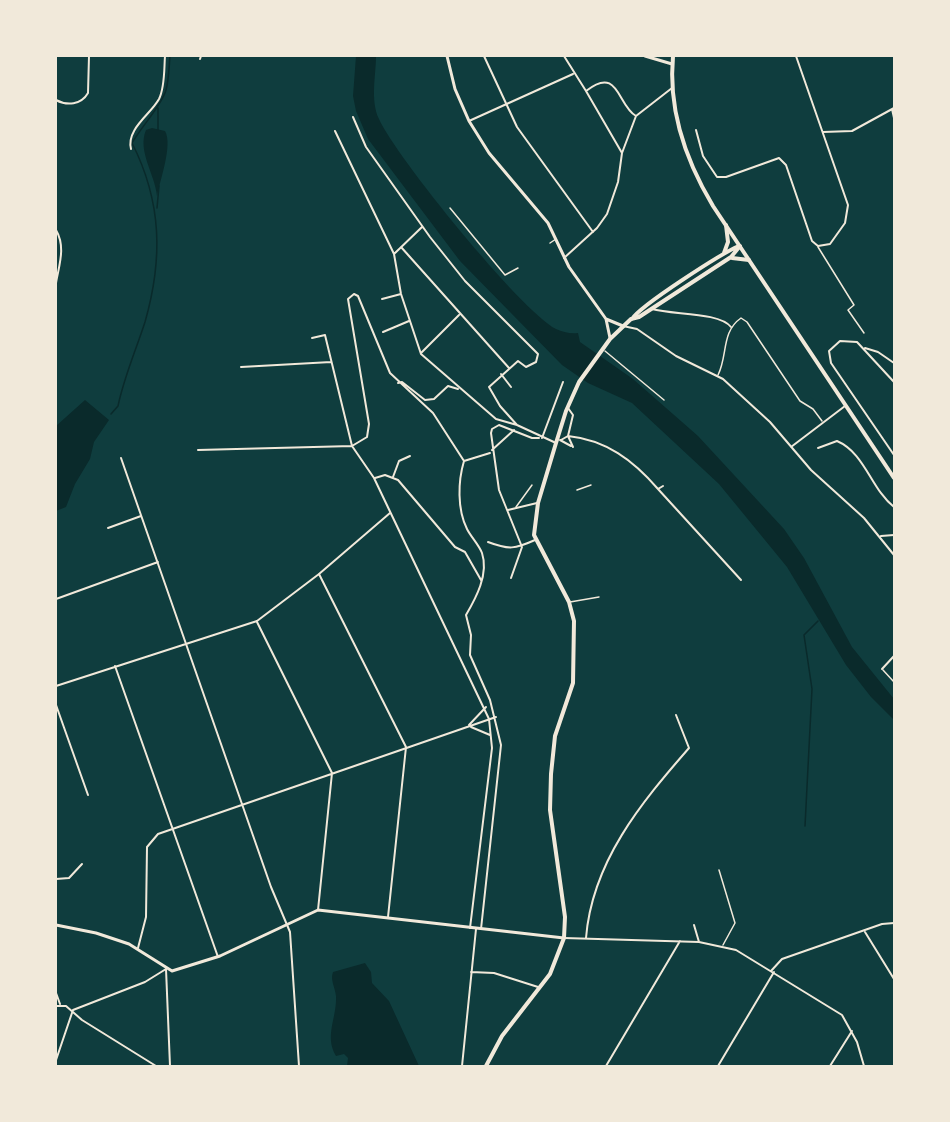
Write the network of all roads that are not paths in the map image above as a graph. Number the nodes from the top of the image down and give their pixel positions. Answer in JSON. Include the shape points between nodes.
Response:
{"nodes":[{"id":1,"x":89,"y":56,"type":"edge"},
{"id":2,"x":165,"y":56,"type":"edge"},
{"id":3,"x":447,"y":56,"type":"edge"},
{"id":4,"x":484,"y":56,"type":"edge"},
{"id":5,"x":564,"y":56,"type":"edge"},
{"id":6,"x":645,"y":56,"type":"edge"},
{"id":7,"x":673,"y":56,"type":"edge"},
{"id":8,"x":796,"y":56,"type":"edge"},
{"id":9,"x":672,"y":64,"type":"junction"},
{"id":10,"x":573,"y":74,"type":"junction"},
{"id":11,"x":673,"y":88,"type":"junction"},
{"id":12,"x":586,"y":91,"type":"junction"},
{"id":13,"x":56,"y":100,"type":"edge"},
{"id":14,"x":505,"y":104,"type":"junction"},
{"id":15,"x":893,"y":109,"type":"edge"},
{"id":16,"x":636,"y":116,"type":"junction"},
{"id":17,"x":352,"y":117,"type":"dead end"},
{"id":18,"x":894,"y":118,"type":"edge"},
{"id":19,"x":469,"y":121,"type":"junction"},
{"id":20,"x":335,"y":130,"type":"dead end"},
{"id":21,"x":696,"y":130,"type":"dead end"},
{"id":22,"x":823,"y":132,"type":"junction"},
{"id":23,"x":131,"y":149,"type":"dead end"},
{"id":24,"x":622,"y":153,"type":"junction"},
{"id":25,"x":450,"y":207,"type":"dead end"},
{"id":26,"x":726,"y":224,"type":"junction"},
{"id":27,"x":423,"y":227,"type":"junction"},
{"id":28,"x":56,"y":230,"type":"edge"},
{"id":29,"x":593,"y":232,"type":"junction"},
{"id":30,"x":557,"y":238,"type":"junction"},
{"id":31,"x":550,"y":243,"type":"dead end"},
{"id":32,"x":740,"y":246,"type":"junction"},
{"id":33,"x":818,"y":246,"type":"junction"},
{"id":34,"x":401,"y":247,"type":"junction"},
{"id":35,"x":724,"y":253,"type":"junction"},
{"id":36,"x":394,"y":254,"type":"junction"},
{"id":37,"x":564,"y":258,"type":"junction"},
{"id":38,"x":731,"y":258,"type":"junction"},
{"id":39,"x":749,"y":260,"type":"junction"},
{"id":40,"x":518,"y":268,"type":"dead end"},
{"id":41,"x":56,"y":283,"type":"edge"},
{"id":42,"x":401,"y":294,"type":"junction"},
{"id":43,"x":382,"y":299,"type":"dead end"},
{"id":44,"x":652,"y":309,"type":"junction"},
{"id":45,"x":459,"y":315,"type":"junction"},
{"id":46,"x":606,"y":319,"type":"junction"},
{"id":47,"x":631,"y":319,"type":"junction"},
{"id":48,"x":409,"y":321,"type":"junction"},
{"id":49,"x":623,"y":326,"type":"junction"},
{"id":50,"x":731,"y":327,"type":"junction"},
{"id":51,"x":383,"y":332,"type":"dead end"},
{"id":52,"x":864,"y":333,"type":"dead end"},
{"id":53,"x":312,"y":338,"type":"dead end"},
{"id":54,"x":610,"y":339,"type":"junction"},
{"id":55,"x":865,"y":348,"type":"junction"},
{"id":56,"x":601,"y":350,"type":"junction"},
{"id":57,"x":421,"y":354,"type":"junction"},
{"id":58,"x":331,"y":362,"type":"junction"},
{"id":59,"x":894,"y":363,"type":"edge"},
{"id":60,"x":241,"y":367,"type":"dead end"},
{"id":61,"x":509,"y":368,"type":"junction"},
{"id":62,"x":501,"y":374,"type":"junction"},
{"id":63,"x":718,"y":375,"type":"junction"},
{"id":64,"x":563,"y":382,"type":"dead end"},
{"id":65,"x":894,"y":382,"type":"edge"},
{"id":66,"x":398,"y":383,"type":"junction"},
{"id":67,"x":511,"y":387,"type":"dead end"},
{"id":68,"x":459,"y":389,"type":"junction"},
{"id":69,"x":664,"y":400,"type":"dead end"},
{"id":70,"x":845,"y":406,"type":"junction"},
{"id":71,"x":567,"y":407,"type":"junction"},
{"id":72,"x":823,"y":422,"type":"junction"},
{"id":73,"x":517,"y":425,"type":"junction"},
{"id":74,"x":514,"y":430,"type":"junction"},
{"id":75,"x":568,"y":436,"type":"junction"},
{"id":76,"x":541,"y":438,"type":"junction"},
{"id":77,"x":558,"y":441,"type":"junction"},
{"id":78,"x":352,"y":446,"type":"junction"},
{"id":79,"x":790,"y":447,"type":"junction"},
{"id":80,"x":818,"y":448,"type":"dead end"},
{"id":81,"x":198,"y":450,"type":"dead end"},
{"id":82,"x":492,"y":451,"type":"junction"},
{"id":83,"x":894,"y":455,"type":"edge"},
{"id":84,"x":410,"y":456,"type":"dead end"},
{"id":85,"x":121,"y":458,"type":"dead end"},
{"id":86,"x":464,"y":461,"type":"junction"},
{"id":87,"x":393,"y":477,"type":"junction"},
{"id":88,"x":374,"y":478,"type":"junction"},
{"id":89,"x":894,"y":478,"type":"edge"},
{"id":90,"x":532,"y":485,"type":"dead end"},
{"id":91,"x":591,"y":485,"type":"dead end"},
{"id":92,"x":663,"y":486,"type":"dead end"},
{"id":93,"x":658,"y":489,"type":"junction"},
{"id":94,"x":577,"y":490,"type":"dead end"},
{"id":95,"x":538,"y":502,"type":"junction"},
{"id":96,"x":515,"y":507,"type":"junction"},
{"id":97,"x":894,"y":507,"type":"edge"},
{"id":98,"x":508,"y":510,"type":"junction"},
{"id":99,"x":390,"y":513,"type":"junction"},
{"id":100,"x":141,"y":516,"type":"junction"},
{"id":101,"x":108,"y":528,"type":"dead end"},
{"id":102,"x":894,"y":535,"type":"edge"},
{"id":103,"x":881,"y":536,"type":"junction"},
{"id":104,"x":535,"y":540,"type":"junction"},
{"id":105,"x":488,"y":542,"type":"dead end"},
{"id":106,"x":522,"y":548,"type":"junction"},
{"id":107,"x":894,"y":555,"type":"edge"},
{"id":108,"x":158,"y":562,"type":"junction"},
{"id":109,"x":319,"y":574,"type":"junction"},
{"id":110,"x":511,"y":578,"type":"dead end"},
{"id":111,"x":481,"y":580,"type":"junction"},
{"id":112,"x":741,"y":580,"type":"dead end"},
{"id":113,"x":599,"y":597,"type":"dead end"},
{"id":114,"x":56,"y":599,"type":"edge"},
{"id":115,"x":569,"y":603,"type":"junction"},
{"id":116,"x":257,"y":621,"type":"junction"},
{"id":117,"x":185,"y":642,"type":"junction"},
{"id":118,"x":894,"y":656,"type":"edge"},
{"id":119,"x":115,"y":666,"type":"junction"},
{"id":120,"x":882,"y":669,"type":"joint"},
{"id":121,"x":894,"y":682,"type":"edge"},
{"id":122,"x":56,"y":686,"type":"edge"},
{"id":123,"x":56,"y":705,"type":"edge"},
{"id":124,"x":486,"y":707,"type":"junction"},
{"id":125,"x":676,"y":714,"type":"dead end"},
{"id":126,"x":496,"y":717,"type":"junction"},
{"id":127,"x":489,"y":719,"type":"junction"},
{"id":128,"x":468,"y":726,"type":"junction"},
{"id":129,"x":491,"y":736,"type":"junction"},
{"id":130,"x":406,"y":747,"type":"junction"},
{"id":131,"x":332,"y":773,"type":"junction"},
{"id":132,"x":88,"y":795,"type":"dead end"},
{"id":133,"x":243,"y":804,"type":"junction"},
{"id":134,"x":173,"y":828,"type":"junction"},
{"id":135,"x":82,"y":864,"type":"dead end"},
{"id":136,"x":719,"y":870,"type":"dead end"},
{"id":137,"x":56,"y":879,"type":"edge"},
{"id":138,"x":318,"y":910,"type":"junction"},
{"id":139,"x":388,"y":917,"type":"junction"},
{"id":140,"x":286,"y":923,"type":"junction"},
{"id":141,"x":894,"y":923,"type":"edge"},
{"id":142,"x":56,"y":924,"type":"edge"},
{"id":143,"x":694,"y":925,"type":"dead end"},
{"id":144,"x":470,"y":928,"type":"junction"},
{"id":145,"x":479,"y":929,"type":"junction"},
{"id":146,"x":865,"y":932,"type":"junction"},
{"id":147,"x":564,"y":938,"type":"junction"},
{"id":148,"x":586,"y":938,"type":"junction"},
{"id":149,"x":680,"y":941,"type":"junction"},
{"id":150,"x":699,"y":942,"type":"junction"},
{"id":151,"x":723,"y":945,"type":"junction"},
{"id":152,"x":138,"y":949,"type":"junction"},
{"id":153,"x":218,"y":957,"type":"junction"},
{"id":154,"x":166,"y":969,"type":"junction"},
{"id":155,"x":471,"y":972,"type":"junction"},
{"id":156,"x":773,"y":972,"type":"junction"},
{"id":157,"x":894,"y":979,"type":"edge"},
{"id":158,"x":541,"y":987,"type":"junction"},
{"id":159,"x":56,"y":993,"type":"edge"},
{"id":160,"x":60,"y":1004,"type":"junction"},
{"id":161,"x":56,"y":1006,"type":"edge"},
{"id":162,"x":73,"y":1010,"type":"junction"},
{"id":163,"x":852,"y":1030,"type":"junction"},
{"id":164,"x":56,"y":1060,"type":"edge"},
{"id":165,"x":156,"y":1066,"type":"edge"},
{"id":166,"x":170,"y":1066,"type":"edge"},
{"id":167,"x":299,"y":1066,"type":"edge"},
{"id":168,"x":462,"y":1066,"type":"edge"},
{"id":169,"x":486,"y":1066,"type":"edge"},
{"id":170,"x":606,"y":1066,"type":"edge"},
{"id":171,"x":718,"y":1066,"type":"edge"},
{"id":172,"x":830,"y":1066,"type":"edge"},
{"id":173,"x":864,"y":1066,"type":"edge"}],
"edges":[{"from":1,"to":13,"type":"street","via":[[86,98],[66,104]]},
{"from":2,"to":23,"type":"street","via":[[160,96],[130,140]]},
{"from":3,"to":19,"type":"street","via":[[451,79]]},
{"from":4,"to":14,"type":"street"},
{"from":5,"to":10,"type":"street"},
{"from":6,"to":9,"type":"street"},
{"from":7,"to":9,"type":"main road"},
{"from":8,"to":22,"type":"street"},
{"from":9,"to":11,"type":"main road"},
{"from":10,"to":12,"type":"street"},
{"from":10,"to":14,"type":"street"},
{"from":11,"to":16,"type":"street"},
{"from":11,"to":26,"type":"main road","via":[[681,139],[696,176]]},
{"from":12,"to":16,"type":"street","via":[[601,83],[610,84]]},
{"from":12,"to":24,"type":"street"},
{"from":14,"to":19,"type":"street"},
{"from":14,"to":29,"type":"street"},
{"from":15,"to":18,"type":"street"},
{"from":15,"to":22,"type":"street","via":[[852,131]]},
{"from":16,"to":24,"type":"street"},
{"from":17,"to":27,"type":"street","via":[[366,147]]},
{"from":19,"to":30,"type":"street","via":[[495,162]]},
{"from":20,"to":36,"type":"street"},
{"from":21,"to":33,"type":"street","via":[[703,156],[717,177],[779,158],[786,165],[812,241]]},
{"from":22,"to":33,"type":"street","via":[[848,212],[835,238]]},
{"from":24,"to":29,"type":"street","via":[[612,202]]},
{"from":25,"to":40,"type":"street","via":[[505,275]]},
{"from":26,"to":32,"type":"main road"},
{"from":26,"to":35,"type":"main road","via":[[728,242]]},
{"from":27,"to":34,"type":"street"},
{"from":27,"to":61,"type":"street","via":[[465,281],[538,354],[536,362],[526,367],[518,361]]},
{"from":28,"to":41,"type":"street","via":[[62,251]]},
{"from":29,"to":37,"type":"street"},
{"from":30,"to":31,"type":"street"},
{"from":30,"to":37,"type":"street"},
{"from":32,"to":35,"type":"main road"},
{"from":32,"to":38,"type":"main road"},
{"from":32,"to":39,"type":"main road"},
{"from":33,"to":52,"type":"street","via":[[854,305],[848,310]]},
{"from":34,"to":36,"type":"street"},
{"from":34,"to":45,"type":"street"},
{"from":35,"to":47,"type":"main road"},
{"from":36,"to":42,"type":"street"},
{"from":37,"to":46,"type":"street"},
{"from":38,"to":39,"type":"main road"},
{"from":38,"to":44,"type":"main road"},
{"from":39,"to":70,"type":"main road"},
{"from":42,"to":43,"type":"street"},
{"from":42,"to":48,"type":"street"},
{"from":44,"to":47,"type":"main road"},
{"from":44,"to":50,"type":"street","via":[[721,318]]},
{"from":45,"to":57,"type":"street"},
{"from":45,"to":61,"type":"street"},
{"from":46,"to":49,"type":"street"},
{"from":46,"to":54,"type":"street"},
{"from":47,"to":49,"type":"main road"},
{"from":48,"to":51,"type":"street"},
{"from":48,"to":57,"type":"street"},
{"from":49,"to":54,"type":"main road"},
{"from":49,"to":63,"type":"street","via":[[637,330],[688,363]]},
{"from":50,"to":63,"type":"street"},
{"from":50,"to":72,"type":"street","via":[[741,318],[747,322],[800,401]]},
{"from":53,"to":58,"type":"street","via":[[325,335]]},
{"from":54,"to":56,"type":"main road"},
{"from":55,"to":59,"type":"street"},
{"from":55,"to":65,"type":"street"},
{"from":55,"to":83,"type":"street","via":[[852,340],[834,343],[828,358]]},
{"from":56,"to":69,"type":"street"},
{"from":56,"to":71,"type":"main road"},
{"from":57,"to":68,"type":"street"},
{"from":58,"to":60,"type":"street"},
{"from":58,"to":78,"type":"street"},
{"from":61,"to":62,"type":"street"},
{"from":62,"to":67,"type":"street"},
{"from":62,"to":73,"type":"street","via":[[489,387]]},
{"from":63,"to":79,"type":"street","via":[[770,422]]},
{"from":64,"to":76,"type":"street"},
{"from":66,"to":68,"type":"street","via":[[425,400],[435,399],[447,386]]},
{"from":66,"to":78,"type":"street","via":[[390,373],[358,296],[350,295],[351,323],[369,424],[367,437]]},
{"from":66,"to":86,"type":"street","via":[[433,413]]},
{"from":68,"to":73,"type":"street","via":[[496,419]]},
{"from":70,"to":72,"type":"street"},
{"from":70,"to":89,"type":"main road"},
{"from":71,"to":75,"type":"street","via":[[573,415]]},
{"from":71,"to":77,"type":"main road"},
{"from":72,"to":79,"type":"street"},
{"from":73,"to":76,"type":"street"},
{"from":74,"to":76,"type":"street"},
{"from":74,"to":82,"type":"street"},
{"from":74,"to":82,"type":"street","via":[[499,426],[492,429]]},
{"from":75,"to":77,"type":"street"},
{"from":75,"to":77,"type":"street","via":[[573,447]]},
{"from":75,"to":93,"type":"street","via":[[614,450]]},
{"from":76,"to":77,"type":"street"},
{"from":77,"to":95,"type":"main road"},
{"from":78,"to":81,"type":"street"},
{"from":78,"to":88,"type":"street"},
{"from":79,"to":103,"type":"street"},
{"from":80,"to":97,"type":"street","via":[[837,441],[843,444]]},
{"from":82,"to":86,"type":"street"},
{"from":82,"to":98,"type":"street","via":[[499,490]]},
{"from":84,"to":87,"type":"street","via":[[399,461]]},
{"from":85,"to":100,"type":"street"},
{"from":86,"to":111,"type":"street","via":[[460,474],[461,509],[465,527],[482,553]]},
{"from":87,"to":88,"type":"street"},
{"from":87,"to":111,"type":"street","via":[[455,546],[465,552]]},
{"from":88,"to":99,"type":"street"},
{"from":90,"to":96,"type":"street"},
{"from":91,"to":94,"type":"street"},
{"from":92,"to":93,"type":"street"},
{"from":93,"to":112,"type":"street"},
{"from":95,"to":96,"type":"street"},
{"from":95,"to":104,"type":"main road"},
{"from":96,"to":98,"type":"street"},
{"from":98,"to":106,"type":"street"},
{"from":99,"to":109,"type":"street"},
{"from":99,"to":124,"type":"street"},
{"from":100,"to":101,"type":"street"},
{"from":100,"to":108,"type":"street"},
{"from":102,"to":103,"type":"street"},
{"from":103,"to":107,"type":"street"},
{"from":104,"to":106,"type":"street"},
{"from":104,"to":115,"type":"main road"},
{"from":105,"to":106,"type":"street","via":[[504,548]]},
{"from":106,"to":110,"type":"street"},
{"from":108,"to":114,"type":"street"},
{"from":108,"to":117,"type":"street"},
{"from":109,"to":116,"type":"street"},
{"from":109,"to":130,"type":"street"},
{"from":111,"to":126,"type":"street","via":[[466,615],[470,655]]},
{"from":113,"to":115,"type":"street"},
{"from":115,"to":147,"type":"main road","via":[[574,621],[574,670],[555,736],[550,810],[565,917]]},
{"from":116,"to":117,"type":"street"},
{"from":116,"to":131,"type":"street"},
{"from":117,"to":119,"type":"street"},
{"from":117,"to":133,"type":"street"},
{"from":118,"to":120,"type":"street"},
{"from":119,"to":122,"type":"street"},
{"from":119,"to":134,"type":"street"},
{"from":120,"to":121,"type":"street"},
{"from":123,"to":132,"type":"street"},
{"from":124,"to":127,"type":"street"},
{"from":124,"to":128,"type":"street"},
{"from":125,"to":148,"type":"street","via":[[689,748],[643,801],[616,845],[588,908]]},
{"from":126,"to":127,"type":"street"},
{"from":126,"to":145,"type":"street","via":[[501,745]]},
{"from":127,"to":128,"type":"street"},
{"from":127,"to":129,"type":"street"},
{"from":128,"to":129,"type":"street"},
{"from":128,"to":130,"type":"street"},
{"from":129,"to":144,"type":"street"},
{"from":130,"to":131,"type":"street"},
{"from":130,"to":139,"type":"street"},
{"from":131,"to":133,"type":"street"},
{"from":131,"to":138,"type":"street"},
{"from":133,"to":134,"type":"street"},
{"from":133,"to":140,"type":"street"},
{"from":134,"to":152,"type":"street","via":[[154,837],[147,848],[146,917]]},
{"from":134,"to":153,"type":"street"},
{"from":135,"to":137,"type":"street","via":[[69,878]]},
{"from":136,"to":151,"type":"street","via":[[735,923]]},
{"from":138,"to":139,"type":"street"},
{"from":138,"to":140,"type":"street"},
{"from":139,"to":144,"type":"street"},
{"from":140,"to":153,"type":"street"},
{"from":140,"to":167,"type":"street","via":[[291,940]]},
{"from":141,"to":146,"type":"street"},
{"from":142,"to":152,"type":"street","via":[[96,933]]},
{"from":143,"to":150,"type":"street"},
{"from":144,"to":145,"type":"street"},
{"from":145,"to":147,"type":"street"},
{"from":145,"to":155,"type":"street"},
{"from":146,"to":156,"type":"street","via":[[782,959]]},
{"from":146,"to":157,"type":"street"},
{"from":147,"to":148,"type":"street"},
{"from":147,"to":158,"type":"main road"},
{"from":148,"to":149,"type":"street"},
{"from":149,"to":150,"type":"street"},
{"from":149,"to":170,"type":"street"},
{"from":150,"to":151,"type":"street"},
{"from":151,"to":156,"type":"street"},
{"from":152,"to":154,"type":"street"},
{"from":153,"to":154,"type":"street","via":[[176,970]]},
{"from":154,"to":162,"type":"street","via":[[145,982]]},
{"from":154,"to":166,"type":"street"},
{"from":155,"to":158,"type":"street"},
{"from":155,"to":168,"type":"street"},
{"from":156,"to":163,"type":"street","via":[[837,1010]]},
{"from":156,"to":171,"type":"street"},
{"from":158,"to":169,"type":"main road","via":[[502,1036]]},
{"from":159,"to":160,"type":"street"},
{"from":160,"to":161,"type":"street"},
{"from":160,"to":162,"type":"street"},
{"from":162,"to":164,"type":"street"},
{"from":162,"to":165,"type":"street","via":[[82,1020]]},
{"from":163,"to":172,"type":"street"},
{"from":163,"to":173,"type":"street"}]}
